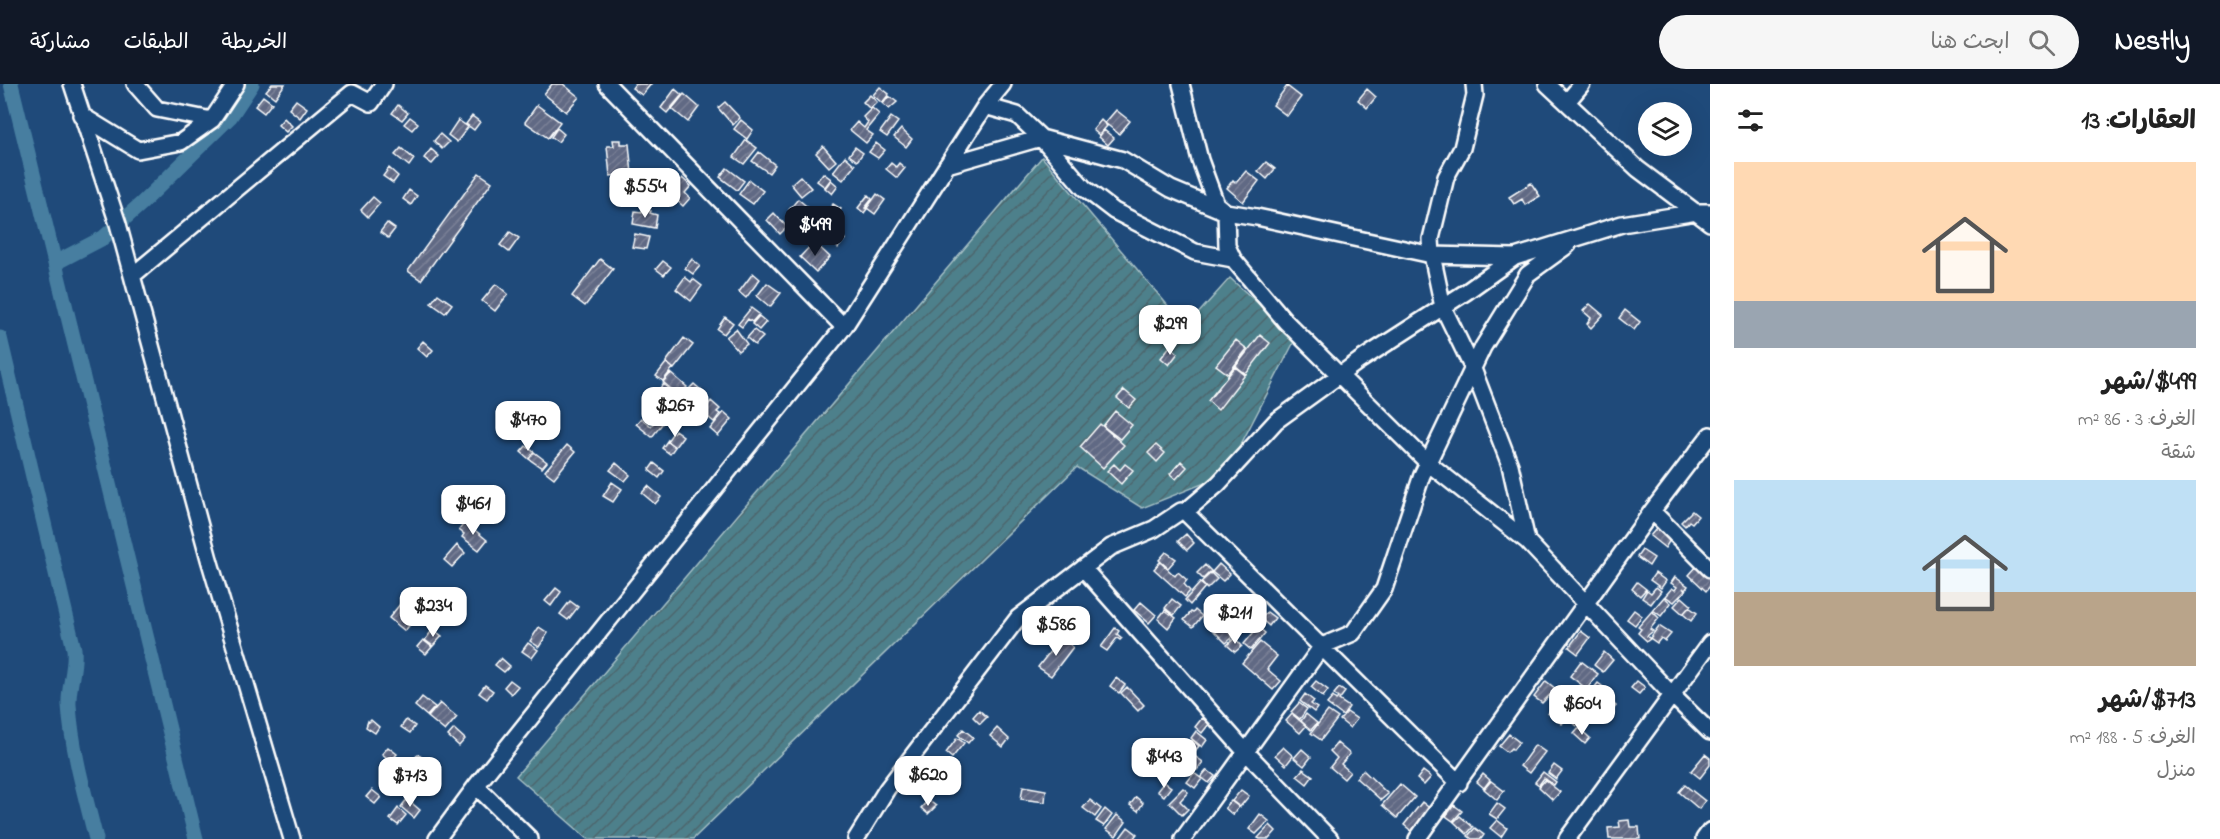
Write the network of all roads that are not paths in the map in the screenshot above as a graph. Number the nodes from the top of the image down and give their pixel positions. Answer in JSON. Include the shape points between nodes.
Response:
{"nodes":[{"id":1,"x":72,"y":84,"type":"edge"},
{"id":2,"x":135,"y":84,"type":"edge"},
{"id":3,"x":236,"y":84,"type":"edge"},
{"id":4,"x":384,"y":84,"type":"edge"},
{"id":5,"x":1003,"y":84,"type":"edge"},
{"id":6,"x":1181,"y":84,"type":"edge"},
{"id":7,"x":1474,"y":84,"type":"edge"},
{"id":8,"x":1547,"y":84,"type":"edge"},
{"id":9,"x":1582,"y":84,"type":"edge"},
{"id":10,"x":613,"y":86,"type":"edge"},
{"id":11,"x":1567,"y":102,"type":"junction"},
{"id":12,"x":985,"y":106,"type":"junction"},
{"id":13,"x":81,"y":115,"type":"junction"},
{"id":14,"x":212,"y":120,"type":"junction"},
{"id":15,"x":1041,"y":138,"type":"junction"},
{"id":16,"x":948,"y":165,"type":"junction"},
{"id":17,"x":1226,"y":212,"type":"junction"},
{"id":18,"x":1703,"y":212,"type":"edge"},
{"id":19,"x":1710,"y":223,"type":"edge"},
{"id":20,"x":1579,"y":237,"type":"junction"},
{"id":21,"x":1432,"y":255,"type":"junction"},
{"id":22,"x":1515,"y":257,"type":"junction"},
{"id":23,"x":1233,"y":259,"type":"junction"},
{"id":24,"x":132,"y":276,"type":"junction"},
{"id":25,"x":1443,"y":307,"type":"junction"},
{"id":26,"x":844,"y":327,"type":"junction"},
{"id":27,"x":1473,"y":369,"type":"junction"},
{"id":28,"x":1339,"y":375,"type":"junction"},
{"id":29,"x":1710,"y":435,"type":"edge"},
{"id":30,"x":1428,"y":463,"type":"junction"},
{"id":31,"x":1652,"y":511,"type":"junction"},
{"id":32,"x":1185,"y":512,"type":"junction"},
{"id":33,"x":1527,"y":542,"type":"junction"},
{"id":34,"x":1083,"y":568,"type":"junction"},
{"id":35,"x":1710,"y":569,"type":"edge"},
{"id":36,"x":1587,"y":605,"type":"junction"},
{"id":37,"x":1710,"y":643,"type":"edge"},
{"id":38,"x":1322,"y":646,"type":"junction"},
{"id":39,"x":1672,"y":695,"type":"junction"},
{"id":40,"x":1710,"y":732,"type":"edge"},
{"id":41,"x":1245,"y":751,"type":"junction"},
{"id":42,"x":1459,"y":783,"type":"junction"},
{"id":43,"x":476,"y":786,"type":"junction"},
{"id":44,"x":1710,"y":831,"type":"edge"},
{"id":45,"x":865,"y":836,"type":"edge"},
{"id":46,"x":292,"y":839,"type":"edge"},
{"id":47,"x":437,"y":839,"type":"edge"},
{"id":48,"x":530,"y":839,"type":"edge"},
{"id":49,"x":1183,"y":839,"type":"edge"},
{"id":50,"x":1330,"y":839,"type":"edge"},
{"id":51,"x":1417,"y":839,"type":"edge"},
{"id":52,"x":1567,"y":839,"type":"edge"},
{"id":53,"x":1704,"y":839,"type":"edge"}],
"edges":[{"from":1,"to":13,"type":"street"},
{"from":2,"to":14,"type":"street","via":[[157,109]]},
{"from":3,"to":14,"type":"street"},
{"from":4,"to":24,"type":"street","via":[[371,103],[352,93]]},
{"from":5,"to":12,"type":"street"},
{"from":6,"to":17,"type":"street","via":[[1200,160],[1216,204]]},
{"from":7,"to":21,"type":"street","via":[[1475,95],[1462,148],[1446,177],[1431,239]]},
{"from":8,"to":11,"type":"street"},
{"from":9,"to":11,"type":"street"},
{"from":10,"to":26,"type":"street"},
{"from":11,"to":18,"type":"street","via":[[1638,169]]},
{"from":12,"to":15,"type":"street","via":[[1017,115]]},
{"from":12,"to":16,"type":"street"},
{"from":13,"to":14,"type":"street","via":[[138,150],[181,142]]},
{"from":13,"to":24,"type":"street"},
{"from":15,"to":16,"type":"street"},
{"from":15,"to":17,"type":"street","via":[[1123,160],[1171,189]]},
{"from":15,"to":23,"type":"street","via":[[1084,188],[1114,211],[1195,252]]},
{"from":16,"to":26,"type":"street"},
{"from":17,"to":21,"type":"street"},
{"from":17,"to":23,"type":"street","via":[[1227,246]]},
{"from":18,"to":19,"type":"street"},
{"from":18,"to":20,"type":"street","via":[[1622,224]]},
{"from":20,"to":22,"type":"street"},
{"from":20,"to":27,"type":"street","via":[[1528,274]]},
{"from":21,"to":22,"type":"street"},
{"from":21,"to":25,"type":"street"},
{"from":22,"to":25,"type":"street"},
{"from":23,"to":28,"type":"street","via":[[1286,322]]},
{"from":24,"to":46,"type":"street","via":[[209,559]]},
{"from":25,"to":27,"type":"street"},
{"from":25,"to":28,"type":"street"},
{"from":26,"to":43,"type":"street"},
{"from":27,"to":30,"type":"street"},
{"from":27,"to":33,"type":"street","via":[[1510,465]]},
{"from":28,"to":30,"type":"street"},
{"from":28,"to":32,"type":"street","via":[[1276,421],[1218,484]]},
{"from":29,"to":31,"type":"street"},
{"from":30,"to":33,"type":"street"},
{"from":30,"to":38,"type":"street","via":[[1384,589],[1353,633]]},
{"from":31,"to":35,"type":"street"},
{"from":31,"to":36,"type":"street"},
{"from":32,"to":34,"type":"street","via":[[1111,547]]},
{"from":32,"to":38,"type":"street"},
{"from":33,"to":36,"type":"street"},
{"from":34,"to":41,"type":"street"},
{"from":34,"to":45,"type":"street","via":[[1018,618],[887,789]]},
{"from":36,"to":39,"type":"street"},
{"from":36,"to":42,"type":"street"},
{"from":37,"to":39,"type":"street"},
{"from":38,"to":41,"type":"street"},
{"from":38,"to":42,"type":"street"},
{"from":39,"to":40,"type":"street"},
{"from":39,"to":52,"type":"street"},
{"from":41,"to":49,"type":"street"},
{"from":41,"to":50,"type":"street"},
{"from":42,"to":51,"type":"street"},
{"from":43,"to":47,"type":"street"},
{"from":43,"to":48,"type":"street"},
{"from":44,"to":53,"type":"street"}]}
